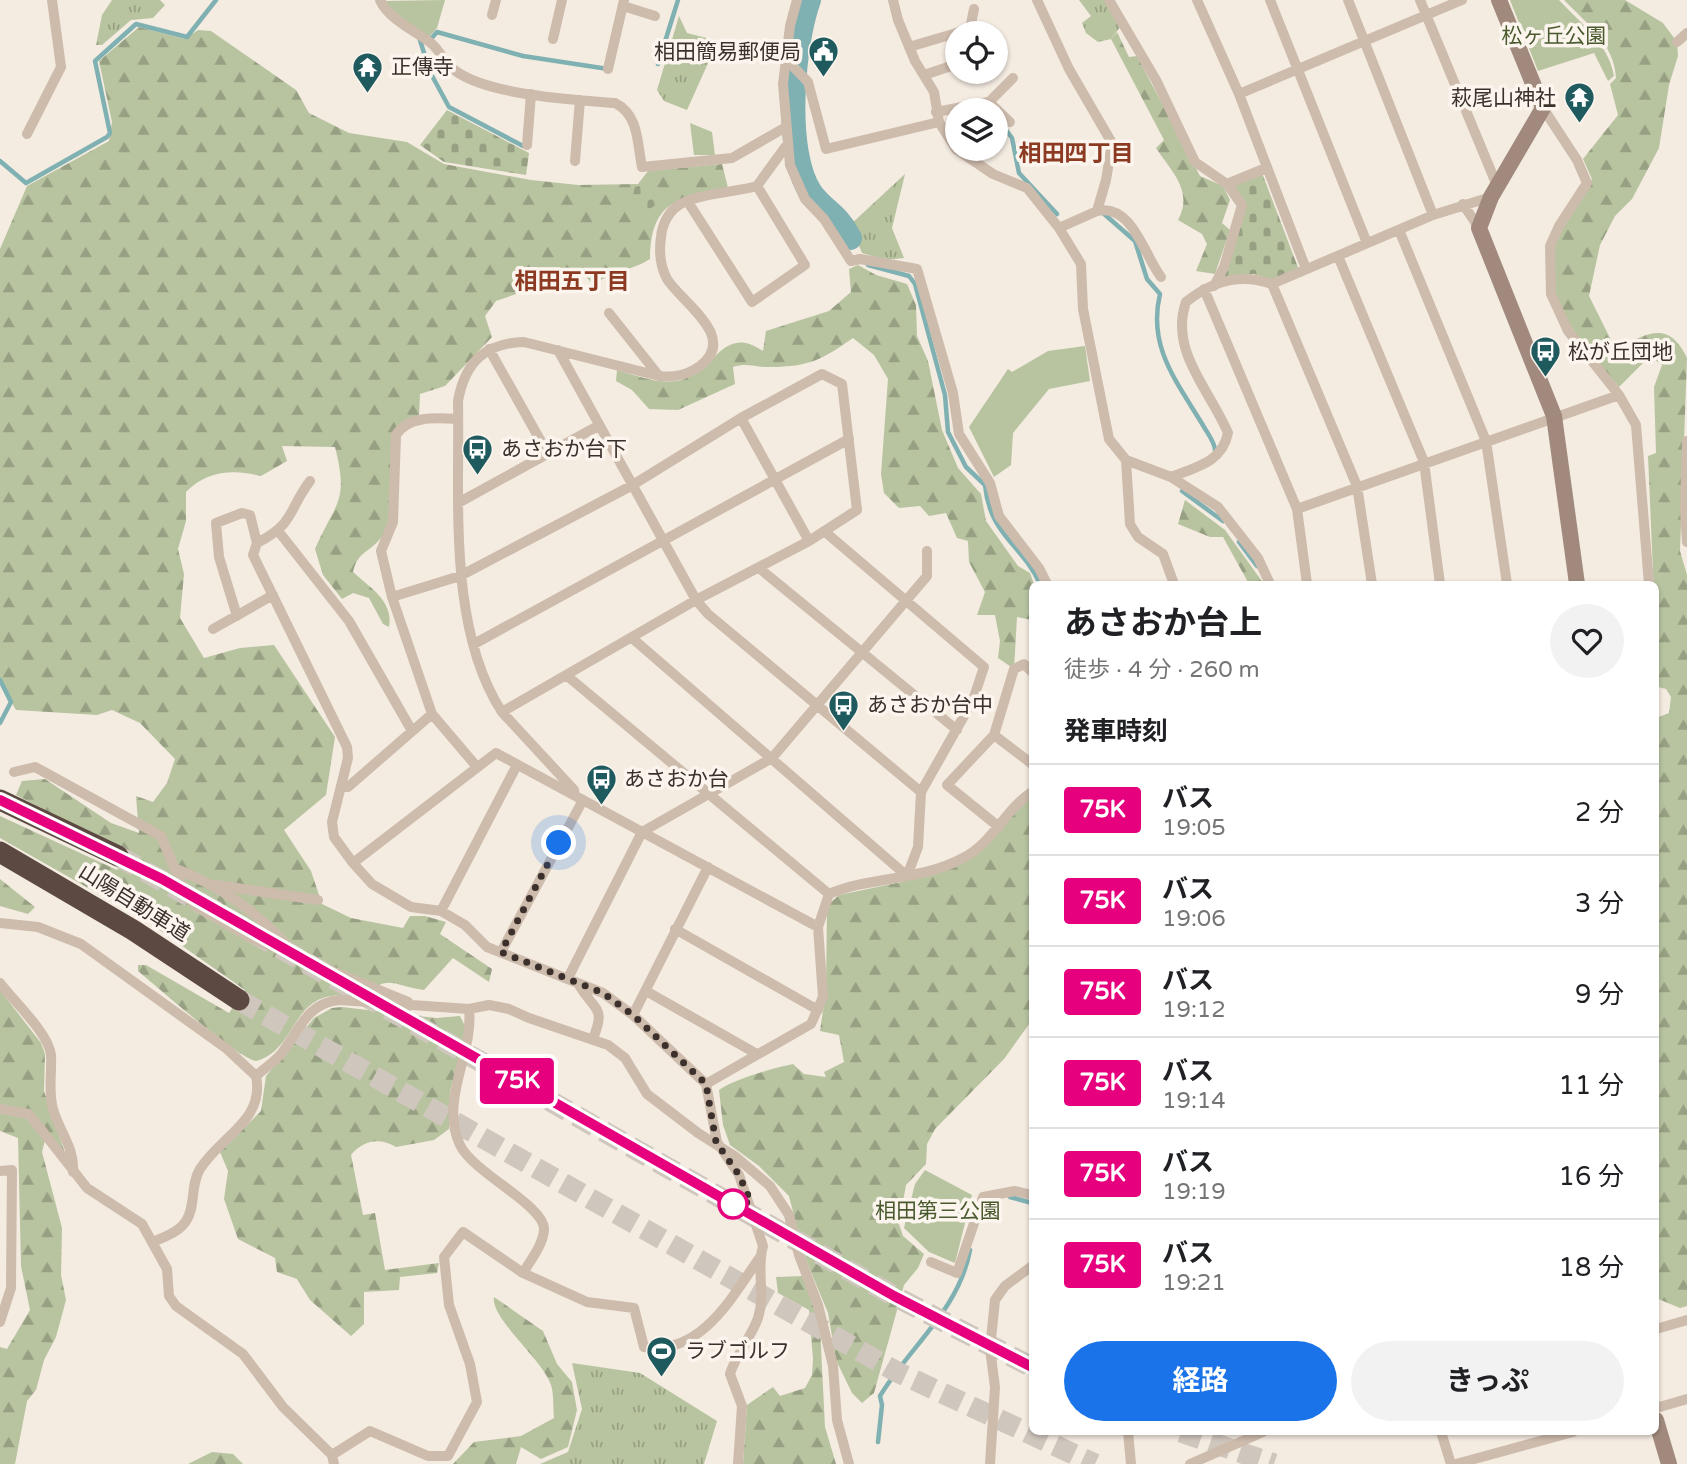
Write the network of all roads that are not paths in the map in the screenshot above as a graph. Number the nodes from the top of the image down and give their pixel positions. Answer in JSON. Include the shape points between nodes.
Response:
{"nodes":[{"id":1,"x":52,"y":0,"type":"edge"},
{"id":2,"x":380,"y":0,"type":"edge"},
{"id":3,"x":496,"y":0,"type":"edge"},
{"id":4,"x":562,"y":0,"type":"edge"},
{"id":5,"x":797,"y":0,"type":"edge"},
{"id":6,"x":894,"y":0,"type":"edge"},
{"id":7,"x":1037,"y":0,"type":"edge"},
{"id":8,"x":1109,"y":0,"type":"edge"},
{"id":9,"x":1197,"y":0,"type":"edge"},
{"id":10,"x":1270,"y":0,"type":"edge"},
{"id":11,"x":1348,"y":0,"type":"edge"},
{"id":12,"x":1420,"y":0,"type":"edge"},
{"id":13,"x":1462,"y":0,"type":"edge"},
{"id":14,"x":1499,"y":0,"type":"edge"},
{"id":15,"x":623,"y":3,"type":"edge"},
{"id":16,"x":974,"y":9,"type":"dead end"},
{"id":17,"x":492,"y":15,"type":"dead end"},
{"id":18,"x":1425,"y":15,"type":"junction"},
{"id":19,"x":655,"y":16,"type":"dead end"},
{"id":20,"x":1687,"y":33,"type":"edge"},
{"id":21,"x":553,"y":39,"type":"dead end"},
{"id":22,"x":1676,"y":42,"type":"dead end"},
{"id":23,"x":1363,"y":43,"type":"junction"},
{"id":24,"x":909,"y":47,"type":"junction"},
{"id":25,"x":792,"y":65,"type":"junction"},
{"id":26,"x":945,"y":68,"type":"edge"},
{"id":27,"x":608,"y":69,"type":"dead end"},
{"id":28,"x":1300,"y":70,"type":"junction"},
{"id":29,"x":924,"y":75,"type":"junction"},
{"id":30,"x":1013,"y":78,"type":"dead end"},
{"id":31,"x":531,"y":94,"type":"junction"},
{"id":32,"x":1239,"y":94,"type":"junction"},
{"id":33,"x":993,"y":98,"type":"edge"},
{"id":34,"x":580,"y":100,"type":"junction"},
{"id":35,"x":1543,"y":108,"type":"junction"},
{"id":36,"x":945,"y":115,"type":"edge"},
{"id":37,"x":938,"y":117,"type":"junction"},
{"id":38,"x":786,"y":127,"type":"junction"},
{"id":39,"x":27,"y":134,"type":"dead end"},
{"id":40,"x":527,"y":145,"type":"dead end"},
{"id":41,"x":786,"y":146,"type":"junction"},
{"id":42,"x":575,"y":161,"type":"dead end"},
{"id":43,"x":1266,"y":168,"type":"junction"},
{"id":44,"x":1227,"y":184,"type":"junction"},
{"id":45,"x":757,"y":186,"type":"junction"},
{"id":46,"x":1495,"y":193,"type":"junction"},
{"id":47,"x":688,"y":202,"type":"junction"},
{"id":48,"x":1463,"y":204,"type":"junction"},
{"id":49,"x":1097,"y":211,"type":"junction"},
{"id":50,"x":1433,"y":215,"type":"junction"},
{"id":51,"x":1059,"y":228,"type":"junction"},
{"id":52,"x":1479,"y":228,"type":"junction"},
{"id":53,"x":1399,"y":230,"type":"junction"},
{"id":54,"x":1367,"y":243,"type":"junction"},
{"id":55,"x":1338,"y":256,"type":"junction"},
{"id":56,"x":1306,"y":269,"type":"junction"},
{"id":57,"x":1161,"y":277,"type":"dead end"},
{"id":58,"x":1272,"y":285,"type":"junction"},
{"id":59,"x":1209,"y":287,"type":"junction"},
{"id":60,"x":609,"y":313,"type":"dead end"},
{"id":61,"x":489,"y":349,"type":"junction"},
{"id":62,"x":558,"y":350,"type":"junction"},
{"id":63,"x":659,"y":376,"type":"junction"},
{"id":64,"x":1619,"y":395,"type":"junction"},
{"id":65,"x":1554,"y":416,"type":"junction"},
{"id":66,"x":741,"y":418,"type":"junction"},
{"id":67,"x":458,"y":419,"type":"junction"},
{"id":68,"x":598,"y":426,"type":"junction"},
{"id":69,"x":849,"y":439,"type":"junction"},
{"id":70,"x":1486,"y":441,"type":"junction"},
{"id":71,"x":1687,"y":441,"type":"edge"},
{"id":72,"x":548,"y":454,"type":"junction"},
{"id":73,"x":1126,"y":460,"type":"junction"},
{"id":74,"x":1424,"y":462,"type":"junction"},
{"id":75,"x":1171,"y":477,"type":"junction"},
{"id":76,"x":775,"y":478,"type":"junction"},
{"id":77,"x":310,"y":481,"type":"dead end"},
{"id":78,"x":631,"y":486,"type":"junction"},
{"id":79,"x":1357,"y":486,"type":"junction"},
{"id":80,"x":458,"y":503,"type":"junction"},
{"id":81,"x":1297,"y":509,"type":"junction"},
{"id":82,"x":279,"y":531,"type":"junction"},
{"id":83,"x":824,"y":531,"type":"junction"},
{"id":84,"x":663,"y":541,"type":"junction"},
{"id":85,"x":809,"y":541,"type":"junction"},
{"id":86,"x":1687,"y":542,"type":"edge"},
{"id":87,"x":257,"y":543,"type":"junction"},
{"id":88,"x":927,"y":551,"type":"dead end"},
{"id":89,"x":759,"y":568,"type":"junction"},
{"id":90,"x":460,"y":576,"type":"junction"},
{"id":91,"x":1046,"y":581,"type":"edge"},
{"id":92,"x":1173,"y":581,"type":"edge"},
{"id":93,"x":1269,"y":581,"type":"edge"},
{"id":94,"x":1307,"y":581,"type":"edge"},
{"id":95,"x":1372,"y":581,"type":"edge"},
{"id":96,"x":1440,"y":581,"type":"edge"},
{"id":97,"x":1507,"y":581,"type":"edge"},
{"id":98,"x":1577,"y":581,"type":"edge"},
{"id":99,"x":1649,"y":581,"type":"edge"},
{"id":100,"x":273,"y":595,"type":"junction"},
{"id":101,"x":393,"y":597,"type":"junction"},
{"id":102,"x":696,"y":600,"type":"junction"},
{"id":103,"x":907,"y":600,"type":"junction"},
{"id":104,"x":237,"y":616,"type":"junction"},
{"id":105,"x":213,"y":629,"type":"dead end"},
{"id":106,"x":632,"y":638,"type":"junction"},
{"id":107,"x":474,"y":644,"type":"junction"},
{"id":108,"x":862,"y":654,"type":"junction"},
{"id":109,"x":1029,"y":669,"type":"edge"},
{"id":110,"x":566,"y":675,"type":"junction"},
{"id":111,"x":819,"y":706,"type":"junction"},
{"id":112,"x":502,"y":712,"type":"junction"},
{"id":113,"x":432,"y":714,"type":"junction"},
{"id":114,"x":957,"y":730,"type":"junction"},
{"id":115,"x":412,"y":731,"type":"junction"},
{"id":116,"x":995,"y":735,"type":"junction"},
{"id":117,"x":772,"y":758,"type":"junction"},
{"id":118,"x":1029,"y":762,"type":"edge"},
{"id":119,"x":517,"y":765,"type":"junction"},
{"id":120,"x":477,"y":767,"type":"junction"},
{"id":121,"x":15,"y":772,"type":"dead end"},
{"id":122,"x":341,"y":787,"type":"junction"},
{"id":123,"x":922,"y":792,"type":"junction"},
{"id":124,"x":711,"y":794,"type":"junction"},
{"id":125,"x":1029,"y":794,"type":"edge"},
{"id":126,"x":579,"y":798,"type":"junction"},
{"id":127,"x":0,"y":800,"type":"edge"},
{"id":128,"x":999,"y":827,"type":"junction"},
{"id":129,"x":642,"y":832,"type":"junction"},
{"id":130,"x":0,"y":852,"type":"edge"},
{"id":131,"x":118,"y":856,"type":"tunnel mouth"},
{"id":132,"x":354,"y":863,"type":"junction"},
{"id":133,"x":708,"y":867,"type":"junction"},
{"id":134,"x":177,"y":869,"type":"junction"},
{"id":135,"x":907,"y":876,"type":"junction"},
{"id":136,"x":213,"y":884,"type":"junction"},
{"id":137,"x":829,"y":894,"type":"junction"},
{"id":138,"x":318,"y":901,"type":"dead end"},
{"id":139,"x":441,"y":911,"type":"junction"},
{"id":140,"x":0,"y":923,"type":"edge"},
{"id":141,"x":818,"y":927,"type":"junction"},
{"id":142,"x":675,"y":929,"type":"junction"},
{"id":143,"x":501,"y":952,"type":"junction"},
{"id":144,"x":299,"y":958,"type":"junction"},
{"id":145,"x":568,"y":978,"type":"junction"},
{"id":146,"x":0,"y":984,"type":"edge"},
{"id":147,"x":579,"y":985,"type":"junction"},
{"id":148,"x":646,"y":991,"type":"junction"},
{"id":149,"x":239,"y":1000,"type":"tunnel mouth"},
{"id":150,"x":420,"y":1006,"type":"junction"},
{"id":151,"x":469,"y":1009,"type":"junction"},
{"id":152,"x":818,"y":1010,"type":"junction"},
{"id":153,"x":633,"y":1015,"type":"junction"},
{"id":154,"x":593,"y":1039,"type":"junction"},
{"id":155,"x":757,"y":1055,"type":"junction"},
{"id":156,"x":256,"y":1076,"type":"junction"},
{"id":157,"x":706,"y":1084,"type":"junction"},
{"id":158,"x":0,"y":1109,"type":"edge"},
{"id":159,"x":716,"y":1142,"type":"junction"},
{"id":160,"x":0,"y":1171,"type":"edge"},
{"id":161,"x":73,"y":1171,"type":"junction"},
{"id":162,"x":1029,"y":1194,"type":"edge"},
{"id":163,"x":155,"y":1241,"type":"junction"},
{"id":164,"x":760,"y":1257,"type":"junction"},
{"id":165,"x":12,"y":1258,"type":"junction"},
{"id":166,"x":0,"y":1259,"type":"edge"},
{"id":167,"x":931,"y":1262,"type":"dead end"},
{"id":168,"x":1029,"y":1268,"type":"edge"},
{"id":169,"x":523,"y":1273,"type":"junction"},
{"id":170,"x":1687,"y":1320,"type":"edge"},
{"id":171,"x":0,"y":1322,"type":"edge"},
{"id":172,"x":1659,"y":1328,"type":"edge"},
{"id":173,"x":1687,"y":1399,"type":"edge"},
{"id":174,"x":1659,"y":1407,"type":"edge"},
{"id":175,"x":1659,"y":1431,"type":"edge"},
{"id":176,"x":1128,"y":1435,"type":"edge"},
{"id":177,"x":1256,"y":1435,"type":"edge"},
{"id":178,"x":1442,"y":1435,"type":"edge"},
{"id":179,"x":1562,"y":1435,"type":"edge"},
{"id":180,"x":333,"y":1459,"type":"edge"},
{"id":181,"x":738,"y":1464,"type":"edge"},
{"id":182,"x":849,"y":1464,"type":"edge"},
{"id":183,"x":990,"y":1464,"type":"edge"},
{"id":184,"x":1131,"y":1464,"type":"edge"},
{"id":185,"x":1190,"y":1464,"type":"edge"},
{"id":186,"x":1453,"y":1464,"type":"edge"},
{"id":187,"x":1668,"y":1464,"type":"edge"}],
"edges":[{"from":1,"to":39,"type":"street","via":[[61,67]]},
{"from":2,"to":31,"type":"street","via":[[459,73]]},
{"from":3,"to":17,"type":"street"},
{"from":4,"to":21,"type":"street"},
{"from":5,"to":25,"type":"street"},
{"from":6,"to":24,"type":"street"},
{"from":7,"to":49,"type":"street","via":[[1069,69],[1112,143]]},
{"from":8,"to":44,"type":"street","via":[[1156,80],[1195,162]]},
{"from":9,"to":32,"type":"street"},
{"from":10,"to":28,"type":"street"},
{"from":11,"to":23,"type":"street"},
{"from":12,"to":18,"type":"street"},
{"from":13,"to":18,"type":"street"},
{"from":14,"to":35,"type":"street"},
{"from":15,"to":19,"type":"street"},
{"from":15,"to":27,"type":"street"},
{"from":16,"to":24,"type":"street","via":[[970,29]]},
{"from":18,"to":23,"type":"street"},
{"from":18,"to":46,"type":"street"},
{"from":20,"to":22,"type":"street"},
{"from":23,"to":28,"type":"street"},
{"from":23,"to":50,"type":"street"},
{"from":24,"to":29,"type":"street"},
{"from":25,"to":37,"type":"street","via":[[808,82],[826,149]]},
{"from":25,"to":38,"type":"street","via":[[783,83]]},
{"from":26,"to":29,"type":"street"},
{"from":28,"to":32,"type":"street"},
{"from":28,"to":54,"type":"street"},
{"from":29,"to":37,"type":"street","via":[[934,92]]},
{"from":30,"to":33,"type":"street"},
{"from":31,"to":34,"type":"street"},
{"from":31,"to":40,"type":"street"},
{"from":32,"to":43,"type":"street"},
{"from":34,"to":38,"type":"street","via":[[615,103],[627,109],[642,167],[732,158]]},
{"from":34,"to":42,"type":"street"},
{"from":35,"to":46,"type":"street"},
{"from":35,"to":64,"type":"street","via":[[1587,183],[1550,246],[1551,294],[1568,331]]},
{"from":36,"to":37,"type":"street"},
{"from":37,"to":51,"type":"street","via":[[956,149],[993,174],[1027,188]]},
{"from":38,"to":41,"type":"street"},
{"from":41,"to":45,"type":"street"},
{"from":41,"to":91,"type":"street","via":[[793,178],[851,261],[917,269],[953,393],[959,435],[990,484],[999,516]]},
{"from":43,"to":44,"type":"street"},
{"from":43,"to":56,"type":"street"},
{"from":44,"to":59,"type":"street","via":[[1242,205],[1224,267]]},
{"from":45,"to":47,"type":"street"},
{"from":45,"to":47,"type":"street","via":[[805,265],[752,302]]},
{"from":46,"to":48,"type":"street"},
{"from":46,"to":52,"type":"street"},
{"from":47,"to":63,"type":"street","via":[[680,204],[665,222],[660,258],[667,279],[706,322],[712,349],[697,368],[674,377]]},
{"from":48,"to":50,"type":"street"},
{"from":48,"to":52,"type":"street"},
{"from":49,"to":51,"type":"street"},
{"from":49,"to":57,"type":"street","via":[[1117,212],[1138,234]]},
{"from":50,"to":53,"type":"street"},
{"from":51,"to":73,"type":"street","via":[[1081,264],[1083,309],[1103,419],[1109,439]]},
{"from":52,"to":65,"type":"street"},
{"from":53,"to":54,"type":"street"},
{"from":53,"to":70,"type":"street"},
{"from":54,"to":55,"type":"street"},
{"from":55,"to":56,"type":"street"},
{"from":55,"to":74,"type":"street"},
{"from":56,"to":58,"type":"street"},
{"from":58,"to":59,"type":"street","via":[[1236,278]]},
{"from":58,"to":79,"type":"street"},
{"from":59,"to":75,"type":"street","via":[[1186,302],[1181,333],[1187,356],[1228,433],[1216,457]]},
{"from":59,"to":81,"type":"street"},
{"from":60,"to":63,"type":"street"},
{"from":61,"to":62,"type":"street","via":[[495,344],[524,342]]},
{"from":61,"to":67,"type":"street","via":[[475,361],[460,386]]},
{"from":61,"to":72,"type":"street"},
{"from":62,"to":63,"type":"street"},
{"from":62,"to":68,"type":"street"},
{"from":64,"to":65,"type":"street"},
{"from":64,"to":99,"type":"street","via":[[1636,425]]},
{"from":65,"to":70,"type":"street"},
{"from":65,"to":98,"type":"street"},
{"from":66,"to":69,"type":"street","via":[[822,374],[842,384]]},
{"from":66,"to":76,"type":"street"},
{"from":66,"to":78,"type":"street"},
{"from":67,"to":80,"type":"street"},
{"from":67,"to":101,"type":"street","via":[[428,417],[396,435],[393,522],[382,551]]},
{"from":68,"to":72,"type":"street"},
{"from":68,"to":78,"type":"street"},
{"from":69,"to":76,"type":"street"},
{"from":69,"to":83,"type":"street","via":[[857,510]]},
{"from":70,"to":74,"type":"street"},
{"from":70,"to":97,"type":"street"},
{"from":71,"to":86,"type":"street"},
{"from":72,"to":80,"type":"street"},
{"from":73,"to":75,"type":"street"},
{"from":73,"to":92,"type":"street","via":[[1130,524],[1138,537],[1163,554]]},
{"from":74,"to":79,"type":"street"},
{"from":74,"to":96,"type":"street"},
{"from":75,"to":93,"type":"street","via":[[1218,507]]},
{"from":76,"to":84,"type":"street"},
{"from":76,"to":85,"type":"street"},
{"from":77,"to":82,"type":"street"},
{"from":78,"to":84,"type":"street"},
{"from":78,"to":90,"type":"street"},
{"from":79,"to":81,"type":"street"},
{"from":79,"to":95,"type":"street"},
{"from":80,"to":90,"type":"street"},
{"from":81,"to":94,"type":"street"},
{"from":82,"to":87,"type":"street"},
{"from":82,"to":115,"type":"street","via":[[349,621]]},
{"from":83,"to":85,"type":"street"},
{"from":83,"to":103,"type":"street"},
{"from":84,"to":102,"type":"street"},
{"from":84,"to":107,"type":"street"},
{"from":85,"to":89,"type":"street"},
{"from":87,"to":100,"type":"street","via":[[253,555]]},
{"from":87,"to":104,"type":"street","via":[[250,516],[242,513],[216,523],[219,557]]},
{"from":88,"to":103,"type":"street","via":[[927,576]]},
{"from":89,"to":102,"type":"street"},
{"from":89,"to":108,"type":"street"},
{"from":90,"to":101,"type":"street"},
{"from":90,"to":107,"type":"street"},
{"from":100,"to":104,"type":"street"},
{"from":100,"to":122,"type":"street","via":[[342,733],[348,758]]},
{"from":101,"to":113,"type":"street"},
{"from":102,"to":106,"type":"street"},
{"from":102,"to":111,"type":"street"},
{"from":103,"to":108,"type":"street"},
{"from":103,"to":114,"type":"street","via":[[984,667]]},
{"from":104,"to":105,"type":"street"},
{"from":106,"to":110,"type":"street"},
{"from":106,"to":117,"type":"street"},
{"from":107,"to":112,"type":"street"},
{"from":108,"to":111,"type":"street"},
{"from":108,"to":114,"type":"street"},
{"from":109,"to":116,"type":"street","via":[[1024,664],[1014,669]]},
{"from":110,"to":112,"type":"street"},
{"from":110,"to":124,"type":"street"},
{"from":111,"to":117,"type":"street"},
{"from":111,"to":123,"type":"street"},
{"from":112,"to":126,"type":"street"},
{"from":113,"to":115,"type":"street"},
{"from":113,"to":120,"type":"street"},
{"from":114,"to":123,"type":"street"},
{"from":115,"to":122,"type":"street","via":[[348,787]]},
{"from":116,"to":118,"type":"street"},
{"from":116,"to":128,"type":"street","via":[[947,785]]},
{"from":117,"to":124,"type":"street"},
{"from":117,"to":135,"type":"street"},
{"from":119,"to":120,"type":"street","via":[[496,753]]},
{"from":119,"to":126,"type":"street"},
{"from":119,"to":139,"type":"street"},
{"from":120,"to":132,"type":"street"},
{"from":121,"to":134,"type":"street","via":[[35,767],[161,836]]},
{"from":122,"to":132,"type":"street","via":[[334,809],[334,837]]},
{"from":123,"to":135,"type":"street","via":[[918,847]]},
{"from":124,"to":129,"type":"street"},
{"from":124,"to":137,"type":"street"},
{"from":125,"to":128,"type":"street"},
{"from":126,"to":129,"type":"street"},
{"from":126,"to":143,"type":"street"},
{"from":127,"to":131,"type":"highway","name":"山陽自動車道"},
{"from":128,"to":135,"type":"street","via":[[963,858]]},
{"from":129,"to":133,"type":"street"},
{"from":129,"to":145,"type":"street"},
{"from":130,"to":149,"type":"highway","name":"山陽自動車道","via":[[133,930]]},
{"from":132,"to":139,"type":"street","via":[[372,884],[411,907]]},
{"from":133,"to":141,"type":"street"},
{"from":133,"to":142,"type":"street"},
{"from":134,"to":136,"type":"street"},
{"from":134,"to":144,"type":"street","via":[[186,897],[196,906],[249,937]]},
{"from":135,"to":137,"type":"street"},
{"from":136,"to":138,"type":"street"},
{"from":136,"to":144,"type":"street","via":[[280,936]]},
{"from":137,"to":141,"type":"street"},
{"from":139,"to":143,"type":"street","via":[[465,925],[487,947]]},
{"from":140,"to":156,"type":"street","via":[[38,926],[81,944],[227,1049]]},
{"from":141,"to":152,"type":"street","via":[[823,997]]},
{"from":142,"to":148,"type":"street"},
{"from":142,"to":152,"type":"street"},
{"from":143,"to":145,"type":"street"},
{"from":144,"to":150,"type":"street"},
{"from":145,"to":147,"type":"street"},
{"from":146,"to":161,"type":"street","via":[[45,1038],[51,1053],[53,1110],[66,1135]]},
{"from":147,"to":153,"type":"street","via":[[603,993]]},
{"from":147,"to":154,"type":"street","via":[[601,1018]]},
{"from":148,"to":153,"type":"street"},
{"from":148,"to":155,"type":"street"},
{"from":150,"to":151,"type":"street"},
{"from":150,"to":156,"type":"street","via":[[324,1003],[309,1012],[280,1056]]},
{"from":151,"to":154,"type":"street","via":[[497,1006]]},
{"from":151,"to":169,"type":"street","via":[[471,1024],[455,1092],[453,1129],[475,1166],[536,1213],[545,1227]]},
{"from":152,"to":155,"type":"street","via":[[811,1024]]},
{"from":153,"to":157,"type":"street"},
{"from":154,"to":159,"type":"street","via":[[625,1058],[647,1094]]},
{"from":155,"to":157,"type":"street"},
{"from":156,"to":163,"type":"street","via":[[259,1094],[252,1113],[199,1170],[189,1219]]},
{"from":157,"to":159,"type":"street"},
{"from":158,"to":161,"type":"street","via":[[29,1114]]},
{"from":159,"to":164,"type":"street","via":[[751,1202],[763,1246]]},
{"from":159,"to":182,"type":"street","via":[[770,1186],[789,1215],[833,1366],[837,1420]]},
{"from":160,"to":165,"type":"street","via":[[12,1170]]},
{"from":161,"to":163,"type":"street","via":[[87,1188],[133,1215]]},
{"from":162,"to":167,"type":"street","via":[[1015,1191],[983,1197],[957,1273]]},
{"from":163,"to":180,"type":"street","via":[[167,1269],[169,1296],[176,1306],[243,1354],[283,1407]]},
{"from":164,"to":169,"type":"street","via":[[701,1333],[663,1350],[645,1347],[634,1308],[587,1302]]},
{"from":164,"to":181,"type":"street","via":[[763,1290],[757,1320],[730,1374],[742,1406]]},
{"from":165,"to":166,"type":"street"},
{"from":165,"to":171,"type":"street","via":[[11,1288]]},
{"from":168,"to":183,"type":"street","via":[[995,1300],[990,1323],[995,1387]]},
{"from":169,"to":180,"type":"street","via":[[463,1232],[444,1257],[449,1306],[470,1364],[477,1402],[448,1456],[428,1456],[370,1431]]},
{"from":170,"to":172,"type":"street"},
{"from":173,"to":174,"type":"street"},
{"from":175,"to":187,"type":"street"},
{"from":176,"to":184,"type":"street"},
{"from":177,"to":185,"type":"street"},
{"from":178,"to":186,"type":"street"},
{"from":179,"to":186,"type":"street"}]}
